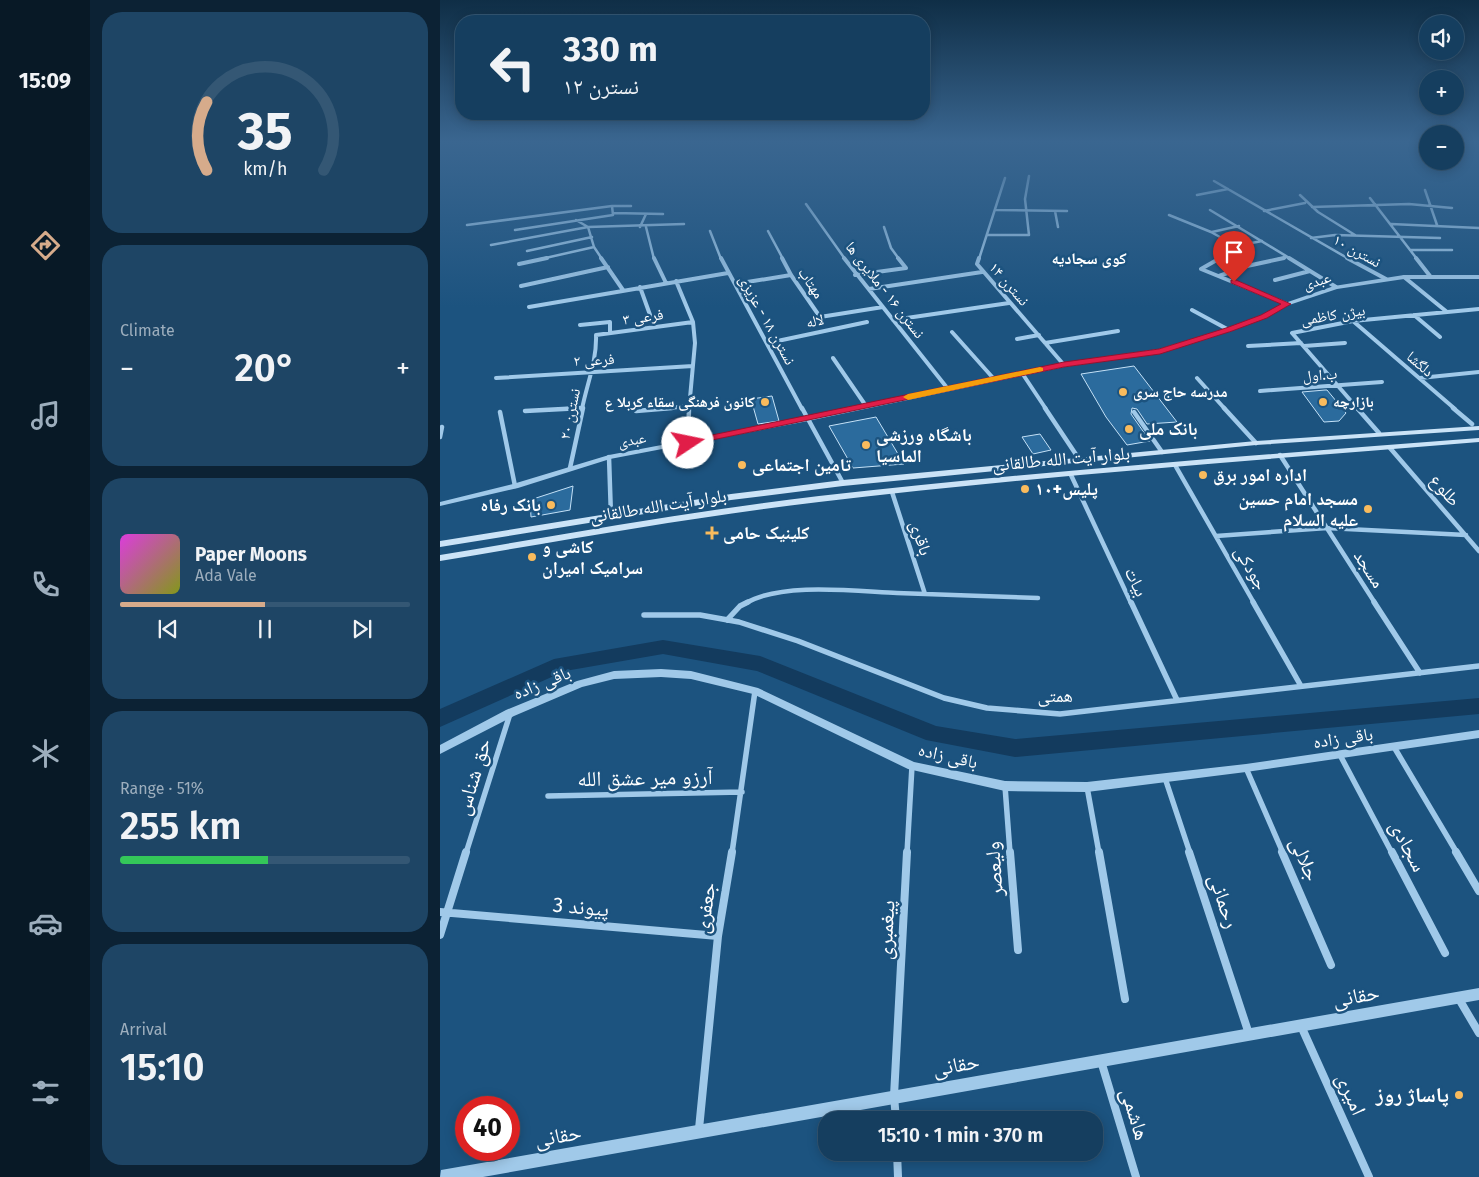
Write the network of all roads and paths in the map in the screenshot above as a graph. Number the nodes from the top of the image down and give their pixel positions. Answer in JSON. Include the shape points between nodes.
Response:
{"nodes":[{"id":1,"x":1000,"y":197,"type":"edge"},
{"id":2,"x":1025,"y":197,"type":"edge"},
{"id":3,"x":1242,"y":197,"type":"edge"},
{"id":4,"x":1301,"y":197,"type":"edge"},
{"id":5,"x":1427,"y":197,"type":"edge"},
{"id":6,"x":1370,"y":198,"type":"dead end"},
{"id":7,"x":1306,"y":203,"type":"junction"},
{"id":8,"x":806,"y":204,"type":"dead end"},
{"id":9,"x":1374,"y":204,"type":"junction"},
{"id":10,"x":612,"y":206,"type":"junction"},
{"id":11,"x":631,"y":206,"type":"dead end"},
{"id":12,"x":1429,"y":206,"type":"junction"},
{"id":13,"x":1312,"y":207,"type":"junction"},
{"id":14,"x":1452,"y":208,"type":"dead end"},
{"id":15,"x":996,"y":210,"type":"junction"},
{"id":16,"x":1026,"y":210,"type":"junction"},
{"id":17,"x":1210,"y":210,"type":"dead end"},
{"id":18,"x":1264,"y":210,"type":"junction"},
{"id":19,"x":1055,"y":211,"type":"junction"},
{"id":20,"x":1066,"y":211,"type":"dead end"},
{"id":21,"x":613,"y":214,"type":"junction"},
{"id":22,"x":646,"y":214,"type":"junction"},
{"id":23,"x":663,"y":214,"type":"dead end"},
{"id":24,"x":1169,"y":215,"type":"dead end"},
{"id":25,"x":595,"y":218,"type":"junction"},
{"id":26,"x":576,"y":220,"type":"junction"},
{"id":27,"x":684,"y":224,"type":"dead end"},
{"id":28,"x":1391,"y":224,"type":"junction"},
{"id":29,"x":467,"y":225,"type":"dead end"},
{"id":30,"x":1437,"y":225,"type":"junction"},
{"id":31,"x":1058,"y":226,"type":"dead end"},
{"id":32,"x":1239,"y":226,"type":"junction"},
{"id":33,"x":588,"y":227,"type":"junction"},
{"id":34,"x":640,"y":227,"type":"junction"},
{"id":35,"x":646,"y":227,"type":"junction"},
{"id":36,"x":884,"y":227,"type":"dead end"},
{"id":37,"x":1479,"y":228,"type":"edge"},
{"id":38,"x":515,"y":230,"type":"dead end"},
{"id":39,"x":710,"y":231,"type":"dead end"},
{"id":40,"x":768,"y":231,"type":"dead end"},
{"id":41,"x":1211,"y":232,"type":"junction"},
{"id":42,"x":988,"y":235,"type":"junction"},
{"id":43,"x":1355,"y":235,"type":"junction"},
{"id":44,"x":592,"y":237,"type":"junction"},
{"id":45,"x":1401,"y":237,"type":"junction"},
{"id":46,"x":1311,"y":238,"type":"junction"},
{"id":47,"x":1440,"y":238,"type":"dead end"},
{"id":48,"x":1262,"y":241,"type":"junction"},
{"id":49,"x":491,"y":245,"type":"dead end"},
{"id":50,"x":594,"y":247,"type":"junction"},
{"id":51,"x":1410,"y":250,"type":"junction"},
{"id":52,"x":1452,"y":250,"type":"dead end"},
{"id":53,"x":527,"y":251,"type":"dead end"},
{"id":54,"x":1288,"y":257,"type":"junction"},
{"id":55,"x":1215,"y":261,"type":"dead end"},
{"id":56,"x":519,"y":264,"type":"dead end"},
{"id":57,"x":608,"y":267,"type":"junction"},
{"id":58,"x":1310,"y":271,"type":"junction"},
{"id":59,"x":982,"y":272,"type":"junction"},
{"id":60,"x":728,"y":273,"type":"junction"},
{"id":61,"x":791,"y":275,"type":"junction"},
{"id":62,"x":855,"y":275,"type":"junction"},
{"id":63,"x":1219,"y":276,"type":"junction"},
{"id":64,"x":1430,"y":276,"type":"junction"},
{"id":65,"x":1404,"y":277,"type":"junction"},
{"id":66,"x":1479,"y":277,"type":"edge"},
{"id":67,"x":1386,"y":279,"type":"junction"},
{"id":68,"x":1275,"y":280,"type":"dead end"},
{"id":69,"x":676,"y":281,"type":"junction"},
{"id":70,"x":666,"y":283,"type":"junction"},
{"id":71,"x":735,"y":284,"type":"junction"},
{"id":72,"x":521,"y":286,"type":"dead end"},
{"id":73,"x":640,"y":287,"type":"junction"},
{"id":74,"x":1336,"y":287,"type":"junction"},
{"id":75,"x":869,"y":289,"type":"junction"},
{"id":76,"x":623,"y":290,"type":"junction"},
{"id":77,"x":1009,"y":303,"type":"junction"},
{"id":78,"x":1287,"y":304,"type":"junction"},
{"id":79,"x":529,"y":307,"type":"dead end"},
{"id":80,"x":883,"y":307,"type":"junction"},
{"id":81,"x":1192,"y":310,"type":"dead end"},
{"id":82,"x":1478,"y":311,"type":"edge"},
{"id":83,"x":1447,"y":312,"type":"junction"},
{"id":84,"x":1414,"y":315,"type":"junction"},
{"id":85,"x":893,"y":320,"type":"junction"},
{"id":86,"x":1354,"y":321,"type":"junction"},
{"id":87,"x":693,"y":322,"type":"junction"},
{"id":88,"x":867,"y":322,"type":"dead end"},
{"id":89,"x":580,"y":325,"type":"dead end"},
{"id":90,"x":654,"y":326,"type":"junction"},
{"id":91,"x":1229,"y":330,"type":"junction"},
{"id":92,"x":1118,"y":331,"type":"dead end"},
{"id":93,"x":610,"y":332,"type":"junction"},
{"id":94,"x":952,"y":332,"type":"dead end"},
{"id":95,"x":1038,"y":335,"type":"junction"},
{"id":96,"x":596,"y":336,"type":"joint"},
{"id":97,"x":1440,"y":337,"type":"dead end"},
{"id":98,"x":1017,"y":339,"type":"dead end"},
{"id":99,"x":768,"y":343,"type":"junction"},
{"id":100,"x":1046,"y":343,"type":"junction"},
{"id":101,"x":1345,"y":343,"type":"dead end"},
{"id":102,"x":1302,"y":344,"type":"junction"},
{"id":103,"x":1248,"y":346,"type":"dead end"},
{"id":104,"x":833,"y":358,"type":"dead end"},
{"id":105,"x":1064,"y":365,"type":"junction"},
{"id":106,"x":693,"y":366,"type":"junction"},
{"id":107,"x":590,"y":372,"type":"junction"},
{"id":108,"x":1479,"y":372,"type":"edge"},
{"id":109,"x":1022,"y":373,"type":"junction"},
{"id":110,"x":496,"y":378,"type":"dead end"},
{"id":111,"x":1197,"y":378,"type":"dead end"},
{"id":112,"x":1420,"y":378,"type":"junction"},
{"id":113,"x":994,"y":379,"type":"junction"},
{"id":114,"x":1382,"y":382,"type":"dead end"},
{"id":115,"x":1338,"y":385,"type":"junction"},
{"id":116,"x":948,"y":389,"type":"junction"},
{"id":117,"x":1260,"y":391,"type":"dead end"},
{"id":118,"x":689,"y":406,"type":"junction"},
{"id":119,"x":866,"y":406,"type":"junction"},
{"id":120,"x":582,"y":408,"type":"junction"},
{"id":121,"x":525,"y":411,"type":"dead end"},
{"id":122,"x":636,"y":411,"type":"dead end"},
{"id":123,"x":500,"y":412,"type":"dead end"},
{"id":124,"x":1134,"y":412,"type":"dead end"},
{"id":125,"x":808,"y":419,"type":"junction"},
{"id":126,"x":1477,"y":425,"type":"edge"},
{"id":127,"x":442,"y":427,"type":"dead end"},
{"id":128,"x":1380,"y":433,"type":"junction"},
{"id":129,"x":440,"y":437,"type":"edge"},
{"id":130,"x":1476,"y":441,"type":"edge"},
{"id":131,"x":688,"y":443,"type":"junction"},
{"id":132,"x":1256,"y":443,"type":"junction"},
{"id":133,"x":1390,"y":448,"type":"junction"},
{"id":134,"x":1162,"y":452,"type":"junction"},
{"id":135,"x":1280,"y":455,"type":"junction"},
{"id":136,"x":609,"y":457,"type":"junction"},
{"id":137,"x":1079,"y":459,"type":"junction"},
{"id":138,"x":1175,"y":465,"type":"junction"},
{"id":139,"x":570,"y":468,"type":"junction"},
{"id":140,"x":1071,"y":474,"type":"junction"},
{"id":141,"x":843,"y":483,"type":"junction"},
{"id":142,"x":515,"y":486,"type":"junction"},
{"id":143,"x":892,"y":492,"type":"junction"},
{"id":144,"x":440,"y":504,"type":"edge"},
{"id":145,"x":611,"y":516,"type":"junction"},
{"id":146,"x":1327,"y":528,"type":"junction"},
{"id":147,"x":1466,"y":535,"type":"junction"},
{"id":148,"x":1216,"y":536,"type":"junction"},
{"id":149,"x":440,"y":544,"type":"edge"},
{"id":150,"x":1479,"y":551,"type":"edge"},
{"id":151,"x":440,"y":558,"type":"edge"},
{"id":152,"x":925,"y":594,"type":"junction"},
{"id":153,"x":1038,"y":598,"type":"dead end"},
{"id":154,"x":644,"y":615,"type":"dead end"},
{"id":155,"x":727,"y":620,"type":"junction"},
{"id":156,"x":1479,"y":666,"type":"edge"},
{"id":157,"x":1420,"y":673,"type":"junction"},
{"id":158,"x":1301,"y":686,"type":"junction"},
{"id":159,"x":755,"y":691,"type":"junction"},
{"id":160,"x":1177,"y":700,"type":"junction"},
{"id":161,"x":510,"y":713,"type":"junction"},
{"id":162,"x":1479,"y":734,"type":"edge"},
{"id":163,"x":1394,"y":747,"type":"junction"},
{"id":164,"x":440,"y":750,"type":"edge"},
{"id":165,"x":1340,"y":755,"type":"junction"},
{"id":166,"x":912,"y":766,"type":"junction"},
{"id":167,"x":1246,"y":768,"type":"junction"},
{"id":168,"x":1165,"y":778,"type":"junction"},
{"id":169,"x":1005,"y":786,"type":"junction"},
{"id":170,"x":1087,"y":787,"type":"junction"},
{"id":171,"x":742,"y":792,"type":"junction"},
{"id":172,"x":548,"y":796,"type":"dead end"},
{"id":173,"x":1479,"y":891,"type":"edge"},
{"id":174,"x":444,"y":912,"type":"edge"},
{"id":175,"x":440,"y":936,"type":"edge"},
{"id":176,"x":718,"y":936,"type":"junction"},
{"id":177,"x":1018,"y":950,"type":"dead end"},
{"id":178,"x":1445,"y":953,"type":"dead end"},
{"id":179,"x":1331,"y":965,"type":"dead end"},
{"id":180,"x":1479,"y":994,"type":"edge"},
{"id":181,"x":1459,"y":998,"type":"junction"},
{"id":182,"x":1125,"y":999,"type":"dead end"},
{"id":183,"x":1301,"y":1026,"type":"junction"},
{"id":184,"x":1479,"y":1032,"type":"edge"},
{"id":185,"x":1249,"y":1035,"type":"junction"},
{"id":186,"x":1101,"y":1061,"type":"junction"},
{"id":187,"x":894,"y":1096,"type":"junction"},
{"id":188,"x":895,"y":1111,"type":"edge"},
{"id":189,"x":698,"y":1132,"type":"junction"},
{"id":190,"x":897,"y":1161,"type":"edge"},
{"id":191,"x":441,"y":1177,"type":"edge"},
{"id":192,"x":898,"y":1177,"type":"edge"},
{"id":193,"x":1136,"y":1177,"type":"edge"},
{"id":194,"x":1369,"y":1177,"type":"edge"}],
"edges":[{"from":1,"to":15,"type":"street","name":"نسترن ۱۴"},
{"from":2,"to":16,"type":"street"},
{"from":3,"to":18,"type":"street","name":"نسترن ۱۰"},
{"from":4,"to":7,"type":"street"},
{"from":5,"to":12,"type":"street"},
{"from":6,"to":9,"type":"street"},
{"from":7,"to":13,"type":"street"},
{"from":7,"to":18,"type":"street"},
{"from":8,"to":62,"type":"street","name":"نسترن ۱۶ - ملایری ها"},
{"from":9,"to":12,"type":"street"},
{"from":9,"to":13,"type":"street"},
{"from":9,"to":28,"type":"street"},
{"from":10,"to":11,"type":"street"},
{"from":10,"to":21,"type":"street"},
{"from":10,"to":29,"type":"street"},
{"from":12,"to":14,"type":"street"},
{"from":12,"to":30,"type":"street"},
{"from":13,"to":43,"type":"street"},
{"from":15,"to":16,"type":"street"},
{"from":15,"to":42,"type":"street","name":"نسترن ۱۴"},
{"from":16,"to":19,"type":"street"},
{"from":16,"to":42,"type":"street","via":[[1028,235]]},
{"from":17,"to":32,"type":"street"},
{"from":18,"to":46,"type":"street","name":"نسترن ۱۰"},
{"from":19,"to":20,"type":"street"},
{"from":19,"to":31,"type":"street"},
{"from":21,"to":22,"type":"street"},
{"from":21,"to":25,"type":"street"},
{"from":22,"to":23,"type":"street"},
{"from":22,"to":34,"type":"street"},
{"from":24,"to":41,"type":"street"},
{"from":25,"to":26,"type":"street"},
{"from":25,"to":33,"type":"street"},
{"from":26,"to":33,"type":"street"},
{"from":26,"to":38,"type":"street"},
{"from":27,"to":35,"type":"street"},
{"from":28,"to":30,"type":"street"},
{"from":28,"to":45,"type":"street"},
{"from":30,"to":37,"type":"street"},
{"from":32,"to":41,"type":"street"},
{"from":32,"to":48,"type":"street"},
{"from":33,"to":34,"type":"street"},
{"from":33,"to":44,"type":"street"},
{"from":33,"to":49,"type":"street"},
{"from":34,"to":35,"type":"street"},
{"from":35,"to":70,"type":"street","via":[[651,252]]},
{"from":36,"to":62,"type":"street","via":[[892,248],[906,268]]},
{"from":39,"to":60,"type":"street","name":"نسترن ۱۸ - عزیزی"},
{"from":40,"to":61,"type":"street","name":"مهتاب"},
{"from":41,"to":48,"type":"street","via":[[1236,246]]},
{"from":42,"to":59,"type":"street","name":"نسترن ۱۴","via":[[977,264]]},
{"from":43,"to":45,"type":"street"},
{"from":43,"to":46,"type":"street"},
{"from":44,"to":50,"type":"street"},
{"from":44,"to":53,"type":"street"},
{"from":45,"to":47,"type":"street"},
{"from":45,"to":51,"type":"street"},
{"from":46,"to":67,"type":"street","name":"نسترن ۱۰"},
{"from":48,"to":54,"type":"street"},
{"from":50,"to":56,"type":"street"},
{"from":50,"to":57,"type":"street"},
{"from":51,"to":52,"type":"street"},
{"from":51,"to":64,"type":"street"},
{"from":54,"to":58,"type":"street"},
{"from":54,"to":63,"type":"street"},
{"from":55,"to":63,"type":"street","via":[[1201,269]]},
{"from":57,"to":72,"type":"street"},
{"from":57,"to":76,"type":"street"},
{"from":58,"to":68,"type":"street"},
{"from":58,"to":74,"type":"street"},
{"from":59,"to":75,"type":"street"},
{"from":59,"to":77,"type":"street","name":"نسترن ۱۴"},
{"from":60,"to":69,"type":"street"},
{"from":60,"to":71,"type":"street","name":"نسترن ۱۸ - عزیزی"},
{"from":61,"to":71,"type":"street"},
{"from":61,"to":80,"type":"street","name":"مهتاب","via":[[820,317]]},
{"from":62,"to":75,"type":"street","name":"نسترن ۱۶ - ملایری ها"},
{"from":63,"to":78,"type":"street"},
{"from":64,"to":65,"type":"street","name":"عبدی"},
{"from":64,"to":66,"type":"street","name":"عبدی"},
{"from":65,"to":67,"type":"street","name":"عبدی"},
{"from":65,"to":83,"type":"street"},
{"from":67,"to":74,"type":"street","name":"عبدی"},
{"from":69,"to":70,"type":"street"},
{"from":69,"to":87,"type":"street"},
{"from":70,"to":73,"type":"street"},
{"from":71,"to":99,"type":"street","name":"نسترن ۱۸ - عزیزی"},
{"from":73,"to":76,"type":"street"},
{"from":73,"to":90,"type":"street"},
{"from":74,"to":78,"type":"street","name":"عبدی"},
{"from":75,"to":80,"type":"street","name":"نسترن ۱۶ - ملایری ها"},
{"from":76,"to":79,"type":"street"},
{"from":77,"to":85,"type":"street"},
{"from":77,"to":95,"type":"street","name":"نسترن ۱۴"},
{"from":78,"to":91,"type":"street","name":"عبدی"},
{"from":80,"to":85,"type":"street","name":"نسترن ۱۶ - ملایری ها"},
{"from":81,"to":91,"type":"street"},
{"from":82,"to":83,"type":"street","name":"بیژن کاظمی"},
{"from":83,"to":84,"type":"street","name":"بیژن کاظمی"},
{"from":84,"to":86,"type":"street","name":"بیژن کاظمی"},
{"from":84,"to":97,"type":"street"},
{"from":85,"to":116,"type":"street","name":"نسترن ۱۶ - ملایری ها"},
{"from":86,"to":102,"type":"street","name":"بیژن کاظمی","via":[[1292,333]]},
{"from":86,"to":112,"type":"street","name":"دلگشا"},
{"from":87,"to":90,"type":"street","name":"فرعی ۳"},
{"from":87,"to":106,"type":"street"},
{"from":88,"to":99,"type":"street","name":"لاله"},
{"from":89,"to":93,"type":"street","via":[[610,322]]},
{"from":90,"to":93,"type":"street","name":"فرعی ۳"},
{"from":91,"to":105,"type":"street","name":"عبدی","via":[[1160,351]]},
{"from":92,"to":100,"type":"street"},
{"from":93,"to":96,"type":"street","name":"فرعی ۳"},
{"from":94,"to":113,"type":"street"},
{"from":95,"to":98,"type":"street"},
{"from":95,"to":100,"type":"street","name":"نسترن ۱۴"},
{"from":96,"to":107,"type":"street","name":"نسترن ۲۰","via":[[597,353]]},
{"from":99,"to":125,"type":"street","name":"نسترن ۱۸ - عزیزی"},
{"from":100,"to":105,"type":"street","name":"نسترن ۱۴"},
{"from":101,"to":102,"type":"street"},
{"from":102,"to":103,"type":"street"},
{"from":102,"to":115,"type":"street","name":"بیژن کاظمی"},
{"from":104,"to":119,"type":"street"},
{"from":105,"to":109,"type":"street","name":"عبدی"},
{"from":106,"to":107,"type":"street","name":"فرعی ۲"},
{"from":106,"to":118,"type":"street"},
{"from":107,"to":110,"type":"street","name":"فرعی ۲"},
{"from":107,"to":120,"type":"street","name":"نسترن ۲۰"},
{"from":108,"to":112,"type":"street"},
{"from":109,"to":113,"type":"street","name":"عبدی"},
{"from":109,"to":137,"type":"street"},
{"from":111,"to":132,"type":"street"},
{"from":112,"to":126,"type":"street","name":"دلگشا"},
{"from":113,"to":116,"type":"street","name":"عبدی"},
{"from":114,"to":115,"type":"street","name":"ب.اول"},
{"from":115,"to":117,"type":"street","name":"ب.اول"},
{"from":115,"to":128,"type":"street","name":"بیژن کاظمی"},
{"from":116,"to":119,"type":"street","name":"عبدی"},
{"from":118,"to":122,"type":"street"},
{"from":118,"to":131,"type":"street"},
{"from":119,"to":125,"type":"street","name":"عبدی"},
{"from":120,"to":121,"type":"street"},
{"from":120,"to":139,"type":"street","name":"نسترن ۲۰"},
{"from":123,"to":142,"type":"street"},
{"from":124,"to":134,"type":"street"},
{"from":125,"to":131,"type":"street","name":"عبدی"},
{"from":125,"to":141,"type":"street","name":"نسترن ۱۸ - عزیزی"},
{"from":126,"to":128,"type":"main road","name":"بلوار آیت الله طالقانی"},
{"from":127,"to":129,"type":"street"},
{"from":128,"to":132,"type":"main road","name":"بلوار آیت الله طالقانی"},
{"from":130,"to":133,"type":"main road","name":"بلوار آیت الله طالقانی"},
{"from":131,"to":136,"type":"street","name":"عبدی"},
{"from":132,"to":134,"type":"main road","name":"بلوار آیت الله طالقانی"},
{"from":133,"to":135,"type":"main road","name":"بلوار آیت الله طالقانی"},
{"from":133,"to":147,"type":"street","name":"طلوع"},
{"from":134,"to":137,"type":"main road","name":"بلوار آیت الله طالقانی"},
{"from":135,"to":138,"type":"main road","name":"بلوار آیت الله طالقانی"},
{"from":135,"to":146,"type":"street","name":"مسجد"},
{"from":136,"to":139,"type":"street","name":"عبدی"},
{"from":136,"to":145,"type":"street"},
{"from":137,"to":141,"type":"main road","name":"بلوار آیت الله طالقانی"},
{"from":138,"to":140,"type":"main road","name":"بلوار آیت الله طالقانی"},
{"from":138,"to":148,"type":"street","name":"جودکی"},
{"from":139,"to":142,"type":"street","name":"عبدی"},
{"from":140,"to":143,"type":"main road","name":"بلوار آیت الله طالقانی"},
{"from":140,"to":160,"type":"street","name":"بیات"},
{"from":141,"to":145,"type":"main road","name":"بلوار آیت الله طالقانی"},
{"from":142,"to":144,"type":"street","name":"عبدی"},
{"from":143,"to":151,"type":"main road","name":"بلوار آیت الله طالقانی","via":[[733,511]]},
{"from":143,"to":152,"type":"street","name":"باقری"},
{"from":145,"to":149,"type":"main road","name":"بلوار آیت الله طالقانی"},
{"from":146,"to":147,"type":"street"},
{"from":146,"to":148,"type":"street"},
{"from":146,"to":157,"type":"street","name":"مسجد"},
{"from":147,"to":150,"type":"street","name":"طلوع"},
{"from":148,"to":158,"type":"street","name":"جودکی"},
{"from":152,"to":153,"type":"street"},
{"from":152,"to":155,"type":"street","via":[[817,590],[778,592],[754,598],[740,606]]},
{"from":154,"to":155,"type":"street","name":"همتی","via":[[706,616]]},
{"from":155,"to":160,"type":"street","name":"همتی","via":[[782,635],[945,698],[998,710],[1060,714]]},
{"from":156,"to":157,"type":"street","name":"همتی"},
{"from":157,"to":158,"type":"street","name":"همتی"},
{"from":158,"to":160,"type":"street","name":"همتی"},
{"from":159,"to":161,"type":"street","name":"باقی زاده","via":[[692,675],[614,675],[580,684]]},
{"from":159,"to":166,"type":"street","name":"باقی زاده"},
{"from":159,"to":171,"type":"street","name":"جعفری"},
{"from":161,"to":164,"type":"street","name":"باقی زاده"},
{"from":161,"to":174,"type":"street","name":"حق شناس"},
{"from":162,"to":163,"type":"street","name":"باقی زاده"},
{"from":163,"to":165,"type":"street","name":"باقی زاده"},
{"from":163,"to":173,"type":"street"},
{"from":165,"to":167,"type":"street","name":"باقی زاده"},
{"from":165,"to":178,"type":"street","name":"سجادی"},
{"from":166,"to":169,"type":"street","name":"باقی زاده"},
{"from":166,"to":187,"type":"street","name":"پیغمبری"},
{"from":167,"to":168,"type":"street","name":"باقی زاده"},
{"from":167,"to":179,"type":"street","name":"جلالی"},
{"from":168,"to":170,"type":"street","name":"باقی زاده"},
{"from":168,"to":185,"type":"street","name":"رحمانی"},
{"from":169,"to":170,"type":"street","name":"باقی زاده"},
{"from":169,"to":177,"type":"street","name":"ولیعصر"},
{"from":170,"to":182,"type":"street"},
{"from":171,"to":172,"type":"street","name":"آرزو میر عشق الله"},
{"from":171,"to":176,"type":"street","name":"جعفری"},
{"from":174,"to":175,"type":"street","name":"حق شناس"},
{"from":174,"to":176,"type":"street","name":"پیوند 3"},
{"from":176,"to":189,"type":"street","name":"جعفری"},
{"from":180,"to":181,"type":"street","name":"حقانی"},
{"from":181,"to":183,"type":"street","name":"حقانی"},
{"from":181,"to":184,"type":"street"},
{"from":183,"to":185,"type":"street","name":"حقانی"},
{"from":183,"to":194,"type":"street","name":"امیری"},
{"from":185,"to":186,"type":"street","name":"حقانی"},
{"from":186,"to":187,"type":"street","name":"حقانی"},
{"from":186,"to":193,"type":"street","name":"هاشمی"},
{"from":187,"to":188,"type":"street","name":"پیغمبری"},
{"from":187,"to":189,"type":"street","name":"حقانی"},
{"from":189,"to":191,"type":"street","name":"حقانی"},
{"from":190,"to":192,"type":"street"}]}
